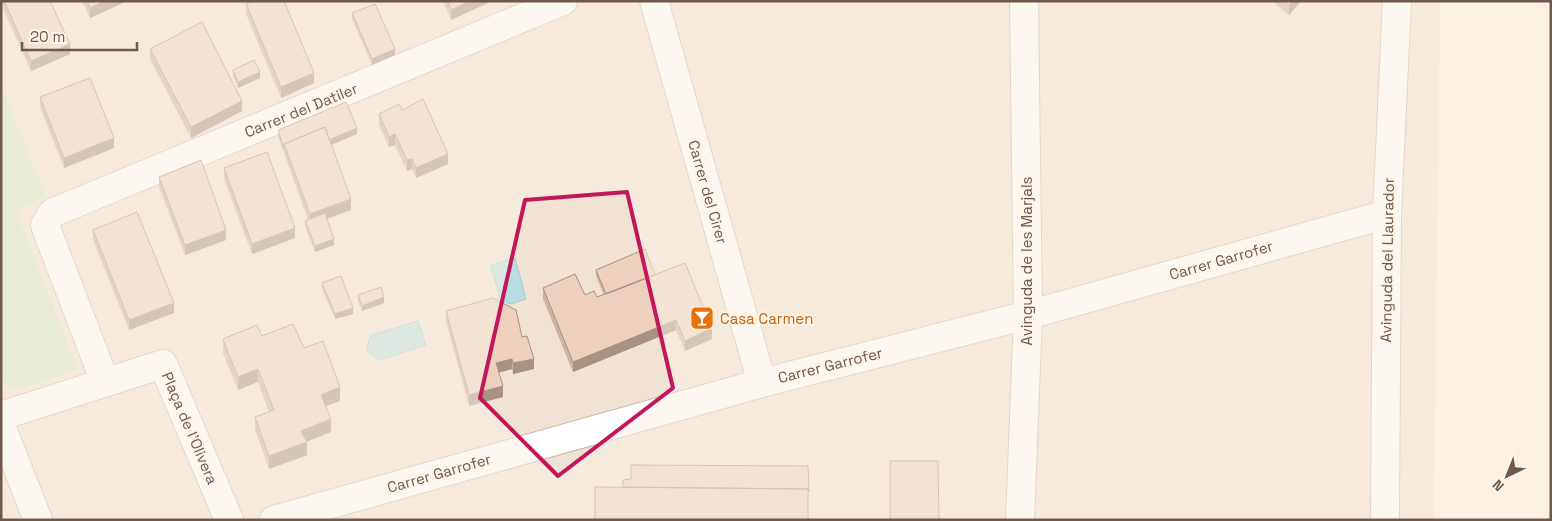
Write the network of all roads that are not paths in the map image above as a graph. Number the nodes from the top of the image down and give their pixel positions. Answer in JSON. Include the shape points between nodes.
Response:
{"nodes":[{"id":1,"x":563,"y":1,"type":"edge"},
{"id":2,"x":654,"y":1,"type":"edge"},
{"id":3,"x":1024,"y":1,"type":"edge"},
{"id":4,"x":1398,"y":1,"type":"edge"},
{"id":5,"x":1387,"y":214,"type":"junction"},
{"id":6,"x":1028,"y":315,"type":"junction"},
{"id":7,"x":105,"y":382,"type":"junction"},
{"id":8,"x":762,"y":383,"type":"junction"},
{"id":9,"x":1,"y":416,"type":"edge"},
{"id":10,"x":1,"y":426,"type":"edge"},
{"id":11,"x":38,"y":520,"type":"edge"},
{"id":12,"x":229,"y":520,"type":"edge"},
{"id":13,"x":274,"y":520,"type":"edge"},
{"id":14,"x":1020,"y":520,"type":"edge"},
{"id":15,"x":1385,"y":520,"type":"edge"}],
"edges":[{"from":1,"to":7,"type":"street","name":"Carrer del Datiler","via":[[52,213],[46,225]]},
{"from":2,"to":8,"type":"street","name":"Carrer del Cirer"},
{"from":3,"to":6,"type":"street","name":"Avinguda de les Marjals"},
{"from":4,"to":5,"type":"street","name":"Avinguda del Llaurador"},
{"from":5,"to":6,"type":"street","name":"Carrer Garrofer"},
{"from":5,"to":15,"type":"street","name":"Avinguda del Llaurador"},
{"from":6,"to":8,"type":"street","name":"Carrer Garrofer"},
{"from":6,"to":14,"type":"street","name":"Avinguda de les Marjals"},
{"from":7,"to":9,"type":"street","name":"Plaça de l'Olivera"},
{"from":7,"to":12,"type":"street","name":"Plaça de l'Olivera","via":[[163,364]]},
{"from":8,"to":13,"type":"street","name":"Carrer Garrofer"},
{"from":10,"to":11,"type":"street"}]}
